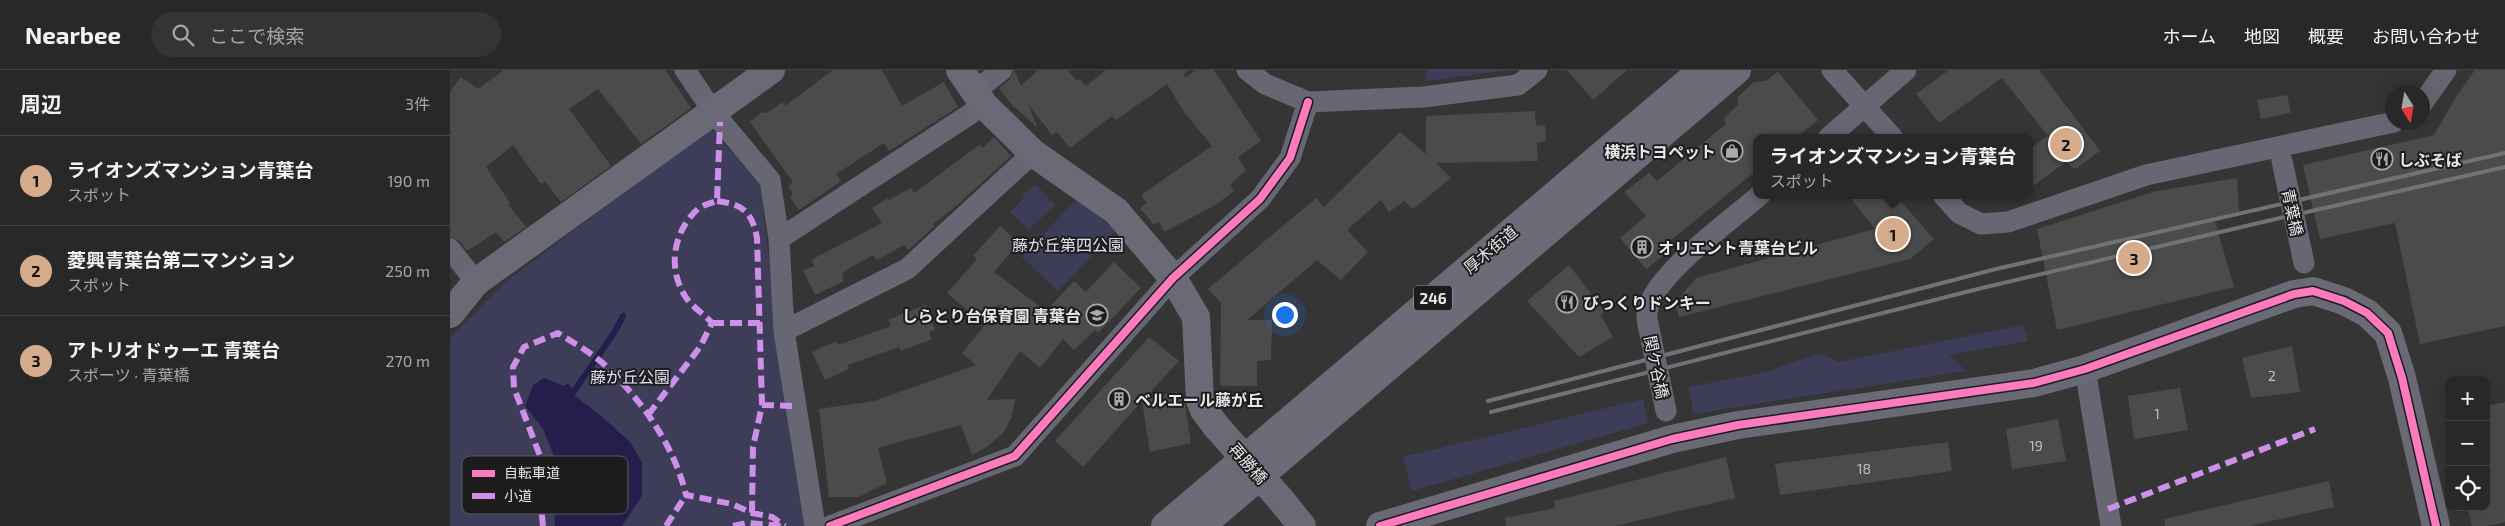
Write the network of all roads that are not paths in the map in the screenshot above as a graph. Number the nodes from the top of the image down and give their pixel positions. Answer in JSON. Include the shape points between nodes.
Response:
{"nodes":[{"id":1,"x":685,"y":70,"type":"edge"},
{"id":2,"x":771,"y":70,"type":"edge"},
{"id":3,"x":1002,"y":70,"type":"edge"},
{"id":4,"x":1247,"y":70,"type":"edge"},
{"id":5,"x":1537,"y":70,"type":"edge"},
{"id":6,"x":1702,"y":70,"type":"edge"},
{"id":7,"x":1737,"y":70,"type":"edge"},
{"id":8,"x":1832,"y":70,"type":"edge"},
{"id":9,"x":1906,"y":70,"type":"edge"},
{"id":10,"x":2446,"y":70,"type":"edge"},
{"id":11,"x":973,"y":89,"type":"edge"},
{"id":12,"x":2430,"y":93,"type":"edge"},
{"id":13,"x":1308,"y":102,"type":"junction"},
{"id":14,"x":1865,"y":106,"type":"junction"},
{"id":15,"x":714,"y":113,"type":"junction"},
{"id":16,"x":2385,"y":125,"type":"edge"},
{"id":17,"x":1833,"y":134,"type":"edge"},
{"id":18,"x":1890,"y":134,"type":"edge"},
{"id":19,"x":1033,"y":153,"type":"junction"},
{"id":20,"x":2281,"y":154,"type":"junction"},
{"id":21,"x":1755,"y":199,"type":"edge"},
{"id":22,"x":1947,"y":199,"type":"edge"},
{"id":23,"x":780,"y":239,"type":"junction"},
{"id":24,"x":450,"y":249,"type":"edge"},
{"id":25,"x":1172,"y":278,"type":"junction"},
{"id":26,"x":476,"y":282,"type":"junction"},
{"id":27,"x":2313,"y":291,"type":"junction"},
{"id":28,"x":450,"y":314,"type":"edge"},
{"id":29,"x":784,"y":331,"type":"junction"},
{"id":30,"x":2085,"y":369,"type":"junction"},
{"id":31,"x":1672,"y":439,"type":"junction"},
{"id":32,"x":815,"y":526,"type":"edge"},
{"id":33,"x":830,"y":526,"type":"edge"},
{"id":34,"x":1165,"y":526,"type":"edge"},
{"id":35,"x":1202,"y":526,"type":"edge"},
{"id":36,"x":1302,"y":526,"type":"edge"},
{"id":37,"x":1380,"y":526,"type":"edge"},
{"id":38,"x":2111,"y":526,"type":"edge"},
{"id":39,"x":2436,"y":526,"type":"edge"}],
"edges":[{"from":1,"to":15,"type":"street"},
{"from":2,"to":15,"type":"street"},
{"from":3,"to":11,"type":"street"},
{"from":4,"to":13,"type":"street","via":[[1266,84]]},
{"from":5,"to":13,"type":"street","via":[[1518,85],[1423,97]]},
{"from":6,"to":34,"type":"highway","name":"厚木街道","number":"246"},
{"from":7,"to":35,"type":"highway","name":"厚木街道","number":"246"},
{"from":8,"to":14,"type":"street"},
{"from":9,"to":14,"type":"street"},
{"from":10,"to":12,"type":"street"},
{"from":11,"to":19,"type":"street","name":"再勝橋"},
{"from":11,"to":23,"type":"street"},
{"from":13,"to":25,"type":"street","via":[[1290,158],[1260,199]]},
{"from":14,"to":17,"type":"street"},
{"from":14,"to":18,"type":"street"},
{"from":15,"to":23,"type":"street","via":[[770,180]]},
{"from":15,"to":26,"type":"street"},
{"from":16,"to":20,"type":"street"},
{"from":19,"to":25,"type":"street","name":"再勝橋","via":[[1116,211]]},
{"from":19,"to":29,"type":"street","via":[[907,269]]},
{"from":20,"to":22,"type":"street","via":[[2146,175],[2008,222],[1981,224],[1959,213]]},
{"from":20,"to":27,"type":"street","name":"青葉橋","bridge":true},
{"from":21,"to":31,"type":"street","name":"関ケ谷橋","bridge":true,"via":[[1669,273],[1646,311]]},
{"from":23,"to":29,"type":"street"},
{"from":24,"to":26,"type":"street"},
{"from":25,"to":33,"type":"street","via":[[1015,456]]},
{"from":25,"to":36,"type":"street","name":"再勝橋","bridge":true,"via":[[1196,317],[1200,400],[1204,410]]},
{"from":26,"to":28,"type":"street"},
{"from":27,"to":30,"type":"street","via":[[2294,294]]},
{"from":27,"to":39,"type":"street","via":[[2368,313],[2388,333],[2402,378]]},
{"from":29,"to":32,"type":"street"},
{"from":30,"to":31,"type":"street","via":[[2034,383],[1738,425]]},
{"from":30,"to":38,"type":"street"},
{"from":31,"to":37,"type":"street"}]}
